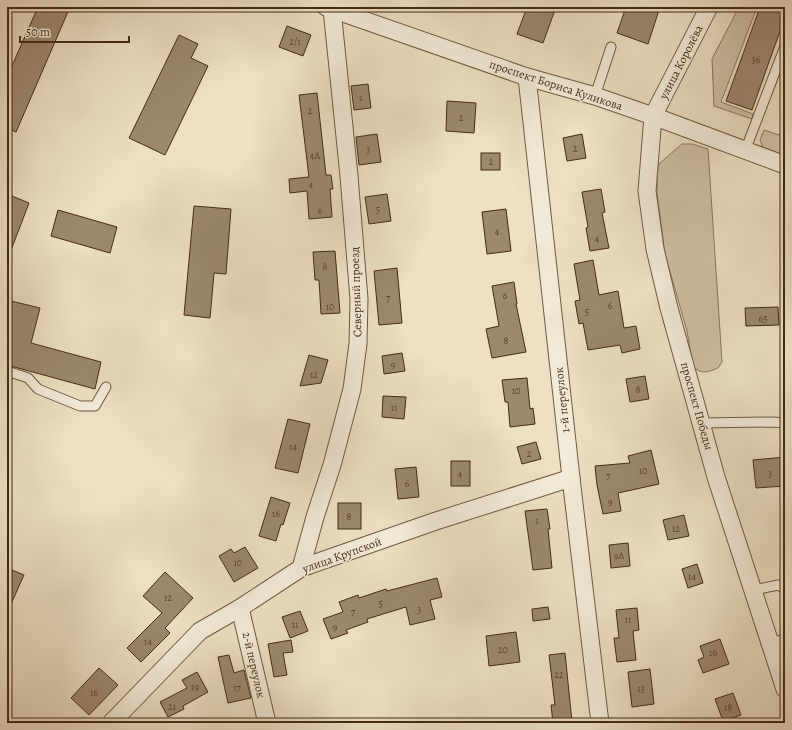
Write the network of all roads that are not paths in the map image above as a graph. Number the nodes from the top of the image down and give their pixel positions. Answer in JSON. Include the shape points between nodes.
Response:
{"nodes":[{"id":1,"x":709,"y":7,"type":"edge"},
{"id":2,"x":329,"y":8,"type":"edge"},
{"id":3,"x":785,"y":46,"type":"edge"},
{"id":4,"x":611,"y":47,"type":"dead end"},
{"id":5,"x":527,"y":77,"type":"junction"},
{"id":6,"x":595,"y":96,"type":"junction"},
{"id":7,"x":653,"y":116,"type":"junction"},
{"id":8,"x":745,"y":151,"type":"junction"},
{"id":9,"x":785,"y":165,"type":"edge"},
{"id":10,"x":7,"y":371,"type":"edge"},
{"id":11,"x":106,"y":387,"type":"dead end"},
{"id":12,"x":701,"y":423,"type":"junction"},
{"id":13,"x":785,"y":423,"type":"edge"},
{"id":14,"x":571,"y":478,"type":"junction"},
{"id":15,"x":301,"y":568,"type":"junction"},
{"id":16,"x":754,"y":590,"type":"junction"},
{"id":17,"x":785,"y":590,"type":"edge"},
{"id":18,"x":240,"y":608,"type":"junction"},
{"id":19,"x":778,"y":641,"type":"edge"},
{"id":20,"x":785,"y":689,"type":"edge"},
{"id":21,"x":111,"y":723,"type":"edge"},
{"id":22,"x":268,"y":723,"type":"edge"},
{"id":23,"x":600,"y":723,"type":"edge"}],
"edges":[{"from":1,"to":7,"type":"street","name":"улица Королёва"},
{"from":2,"to":5,"type":"street","name":"проспект Бориса Куликова"},
{"from":2,"to":15,"type":"street","name":"Северный проезд","via":[[349,176],[359,299],[358,344],[352,390]]},
{"from":3,"to":8,"type":"lane"},
{"from":4,"to":6,"type":"lane"},
{"from":5,"to":6,"type":"street","name":"проспект Бориса Куликова"},
{"from":5,"to":14,"type":"street","name":"1-й переулок"},
{"from":6,"to":7,"type":"street","name":"проспект Бориса Куликова"},
{"from":7,"to":8,"type":"street","name":"проспект Бориса Куликова"},
{"from":7,"to":12,"type":"street","name":"проспект Победы","via":[[647,191],[655,249]]},
{"from":8,"to":9,"type":"street","name":"проспект Бориса Куликова"},
{"from":10,"to":11,"type":"lane","via":[[28,378],[38,389],[80,406],[95,406]]},
{"from":12,"to":13,"type":"lane"},
{"from":12,"to":16,"type":"street","name":"проспект Победы"},
{"from":14,"to":15,"type":"street","name":"улица Крупской"},
{"from":14,"to":23,"type":"street","name":"1-й переулок"},
{"from":15,"to":18,"type":"street","name":"улица Крупской"},
{"from":16,"to":17,"type":"lane","via":[[778,585]]},
{"from":16,"to":19,"type":"street","name":"проспект Победы"},
{"from":18,"to":21,"type":"street","name":"улица Крупской","via":[[200,631]]},
{"from":18,"to":22,"type":"street","name":"2-й переулок"},
{"from":19,"to":20,"type":"street","name":"проспект Победы"}]}
